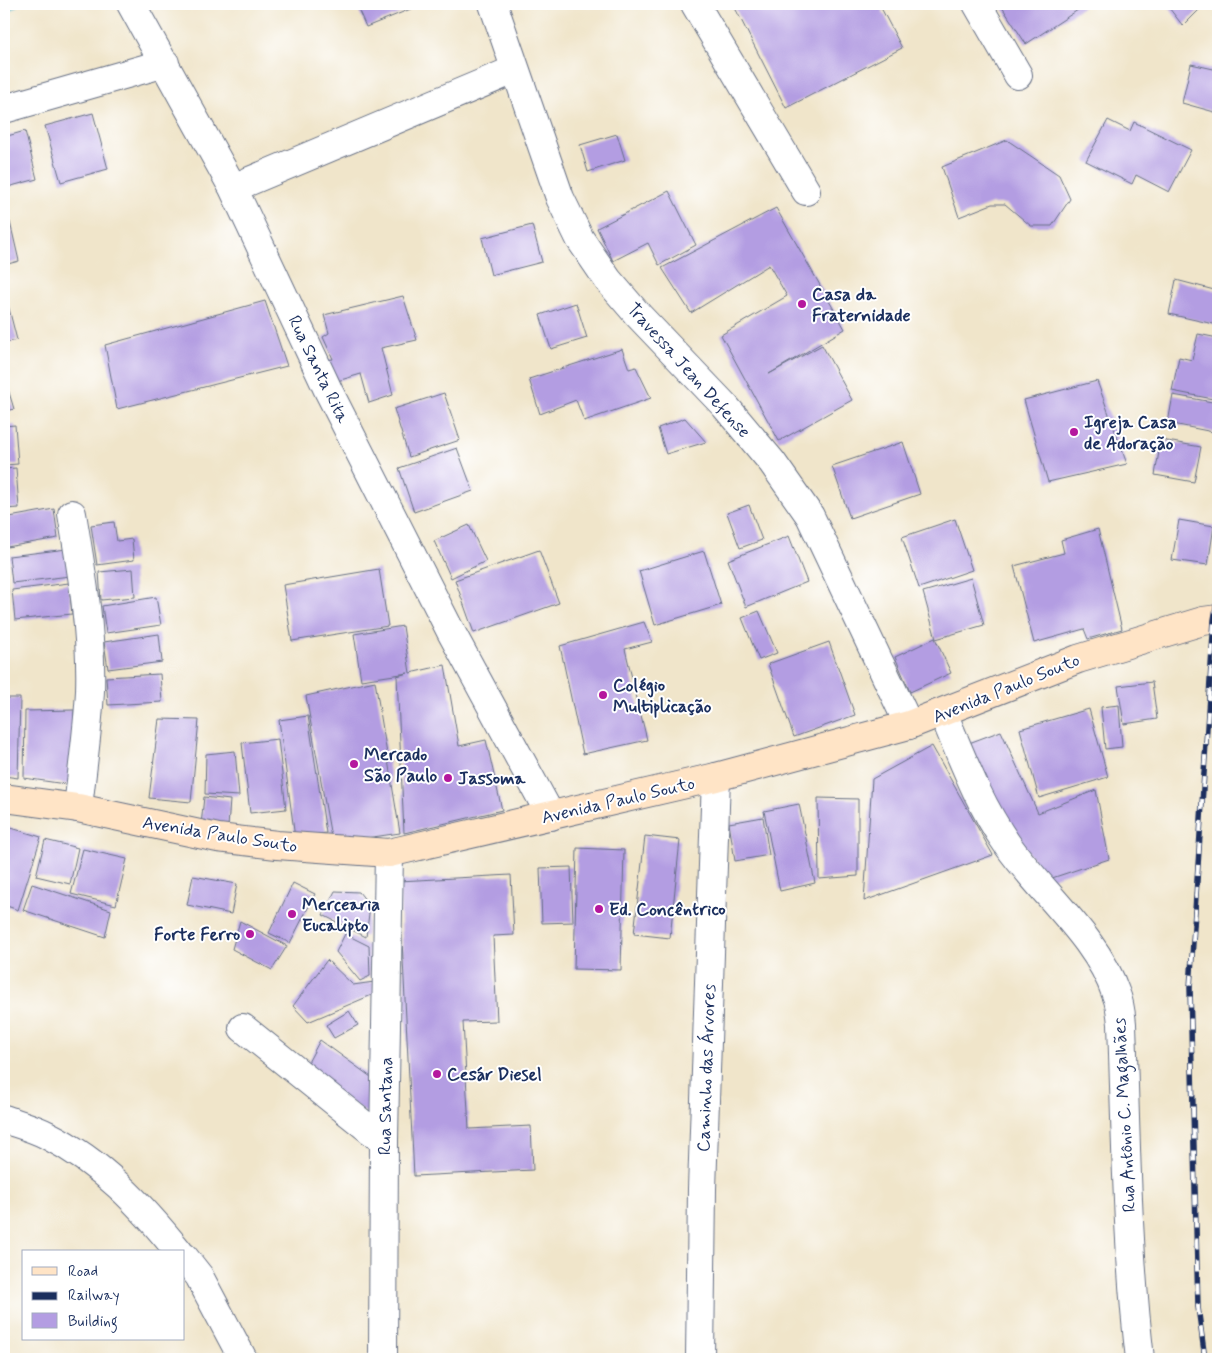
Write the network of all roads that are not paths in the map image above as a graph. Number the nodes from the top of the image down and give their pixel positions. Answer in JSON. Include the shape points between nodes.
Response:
{"nodes":[{"id":1,"x":131,"y":4,"type":"edge"},
{"id":2,"x":493,"y":4,"type":"edge"},
{"id":3,"x":695,"y":4,"type":"edge"},
{"id":4,"x":977,"y":4,"type":"edge"},
{"id":5,"x":165,"y":63,"type":"junction"},
{"id":6,"x":514,"y":70,"type":"junction"},
{"id":7,"x":1018,"y":76,"type":"dead end"},
{"id":8,"x":4,"y":109,"type":"edge"},
{"id":9,"x":233,"y":188,"type":"junction"},
{"id":10,"x":806,"y":191,"type":"dead end"},
{"id":11,"x":72,"y":514,"type":"dead end"},
{"id":12,"x":1216,"y":619,"type":"edge"},
{"id":13,"x":943,"y":714,"type":"junction"},
{"id":14,"x":910,"y":725,"type":"junction"},
{"id":15,"x":716,"y":777,"type":"junction"},
{"id":16,"x":4,"y":798,"type":"edge"},
{"id":17,"x":78,"y":808,"type":"junction"},
{"id":18,"x":551,"y":816,"type":"junction"},
{"id":19,"x":389,"y":853,"type":"junction"},
{"id":20,"x":243,"y":1028,"type":"dead end"},
{"id":21,"x":4,"y":1119,"type":"edge"},
{"id":22,"x":384,"y":1141,"type":"junction"},
{"id":23,"x":177,"y":1250,"type":"edge"},
{"id":24,"x":185,"y":1258,"type":"edge"},
{"id":25,"x":244,"y":1359,"type":"edge"},
{"id":26,"x":383,"y":1359,"type":"edge"},
{"id":27,"x":700,"y":1359,"type":"edge"},
{"id":28,"x":1140,"y":1359,"type":"edge"}],
"edges":[{"from":1,"to":5,"type":"street","name":"Rua Santa Rita"},
{"from":2,"to":6,"type":"street","name":"Travessa Jean Defense"},
{"from":3,"to":10,"type":"street"},
{"from":4,"to":7,"type":"street"},
{"from":5,"to":8,"type":"street"},
{"from":5,"to":9,"type":"street","name":"Rua Santa Rita"},
{"from":6,"to":9,"type":"street"},
{"from":6,"to":14,"type":"street","name":"Travessa Jean Defense","via":[[560,198],[580,239],[620,295],[725,406],[772,462],[810,516]]},
{"from":9,"to":18,"type":"street","name":"Rua Santa Rita","via":[[325,384],[450,630]]},
{"from":11,"to":17,"type":"street","via":[[90,651],[90,692]]},
{"from":12,"to":13,"type":"main road","name":"Avenida Paulo Souto","via":[[1078,659]]},
{"from":13,"to":14,"type":"main road","name":"Avenida Paulo Souto"},
{"from":13,"to":28,"type":"street","name":"Rua Antônio C. Magalhães","via":[[984,808],[1033,879],[1086,940],[1117,995],[1122,1024],[1129,1218]]},
{"from":14,"to":15,"type":"main road","name":"Avenida Paulo Souto"},
{"from":15,"to":18,"type":"main road","name":"Avenida Paulo Souto"},
{"from":15,"to":27,"type":"street","name":"Caminho das Árvores","via":[[702,1189]]},
{"from":16,"to":17,"type":"main road","name":"Avenida Paulo Souto"},
{"from":17,"to":19,"type":"main road","name":"Avenida Paulo Souto","via":[[218,838]]},
{"from":18,"to":19,"type":"main road","name":"Avenida Paulo Souto"},
{"from":19,"to":22,"type":"street","name":"Rua Santana"},
{"from":20,"to":22,"type":"street"},
{"from":21,"to":23,"type":"street","via":[[46,1134],[89,1160],[128,1193]]},
{"from":22,"to":26,"type":"street","name":"Rua Santana"},
{"from":24,"to":25,"type":"street","via":[[199,1276]]}]}
